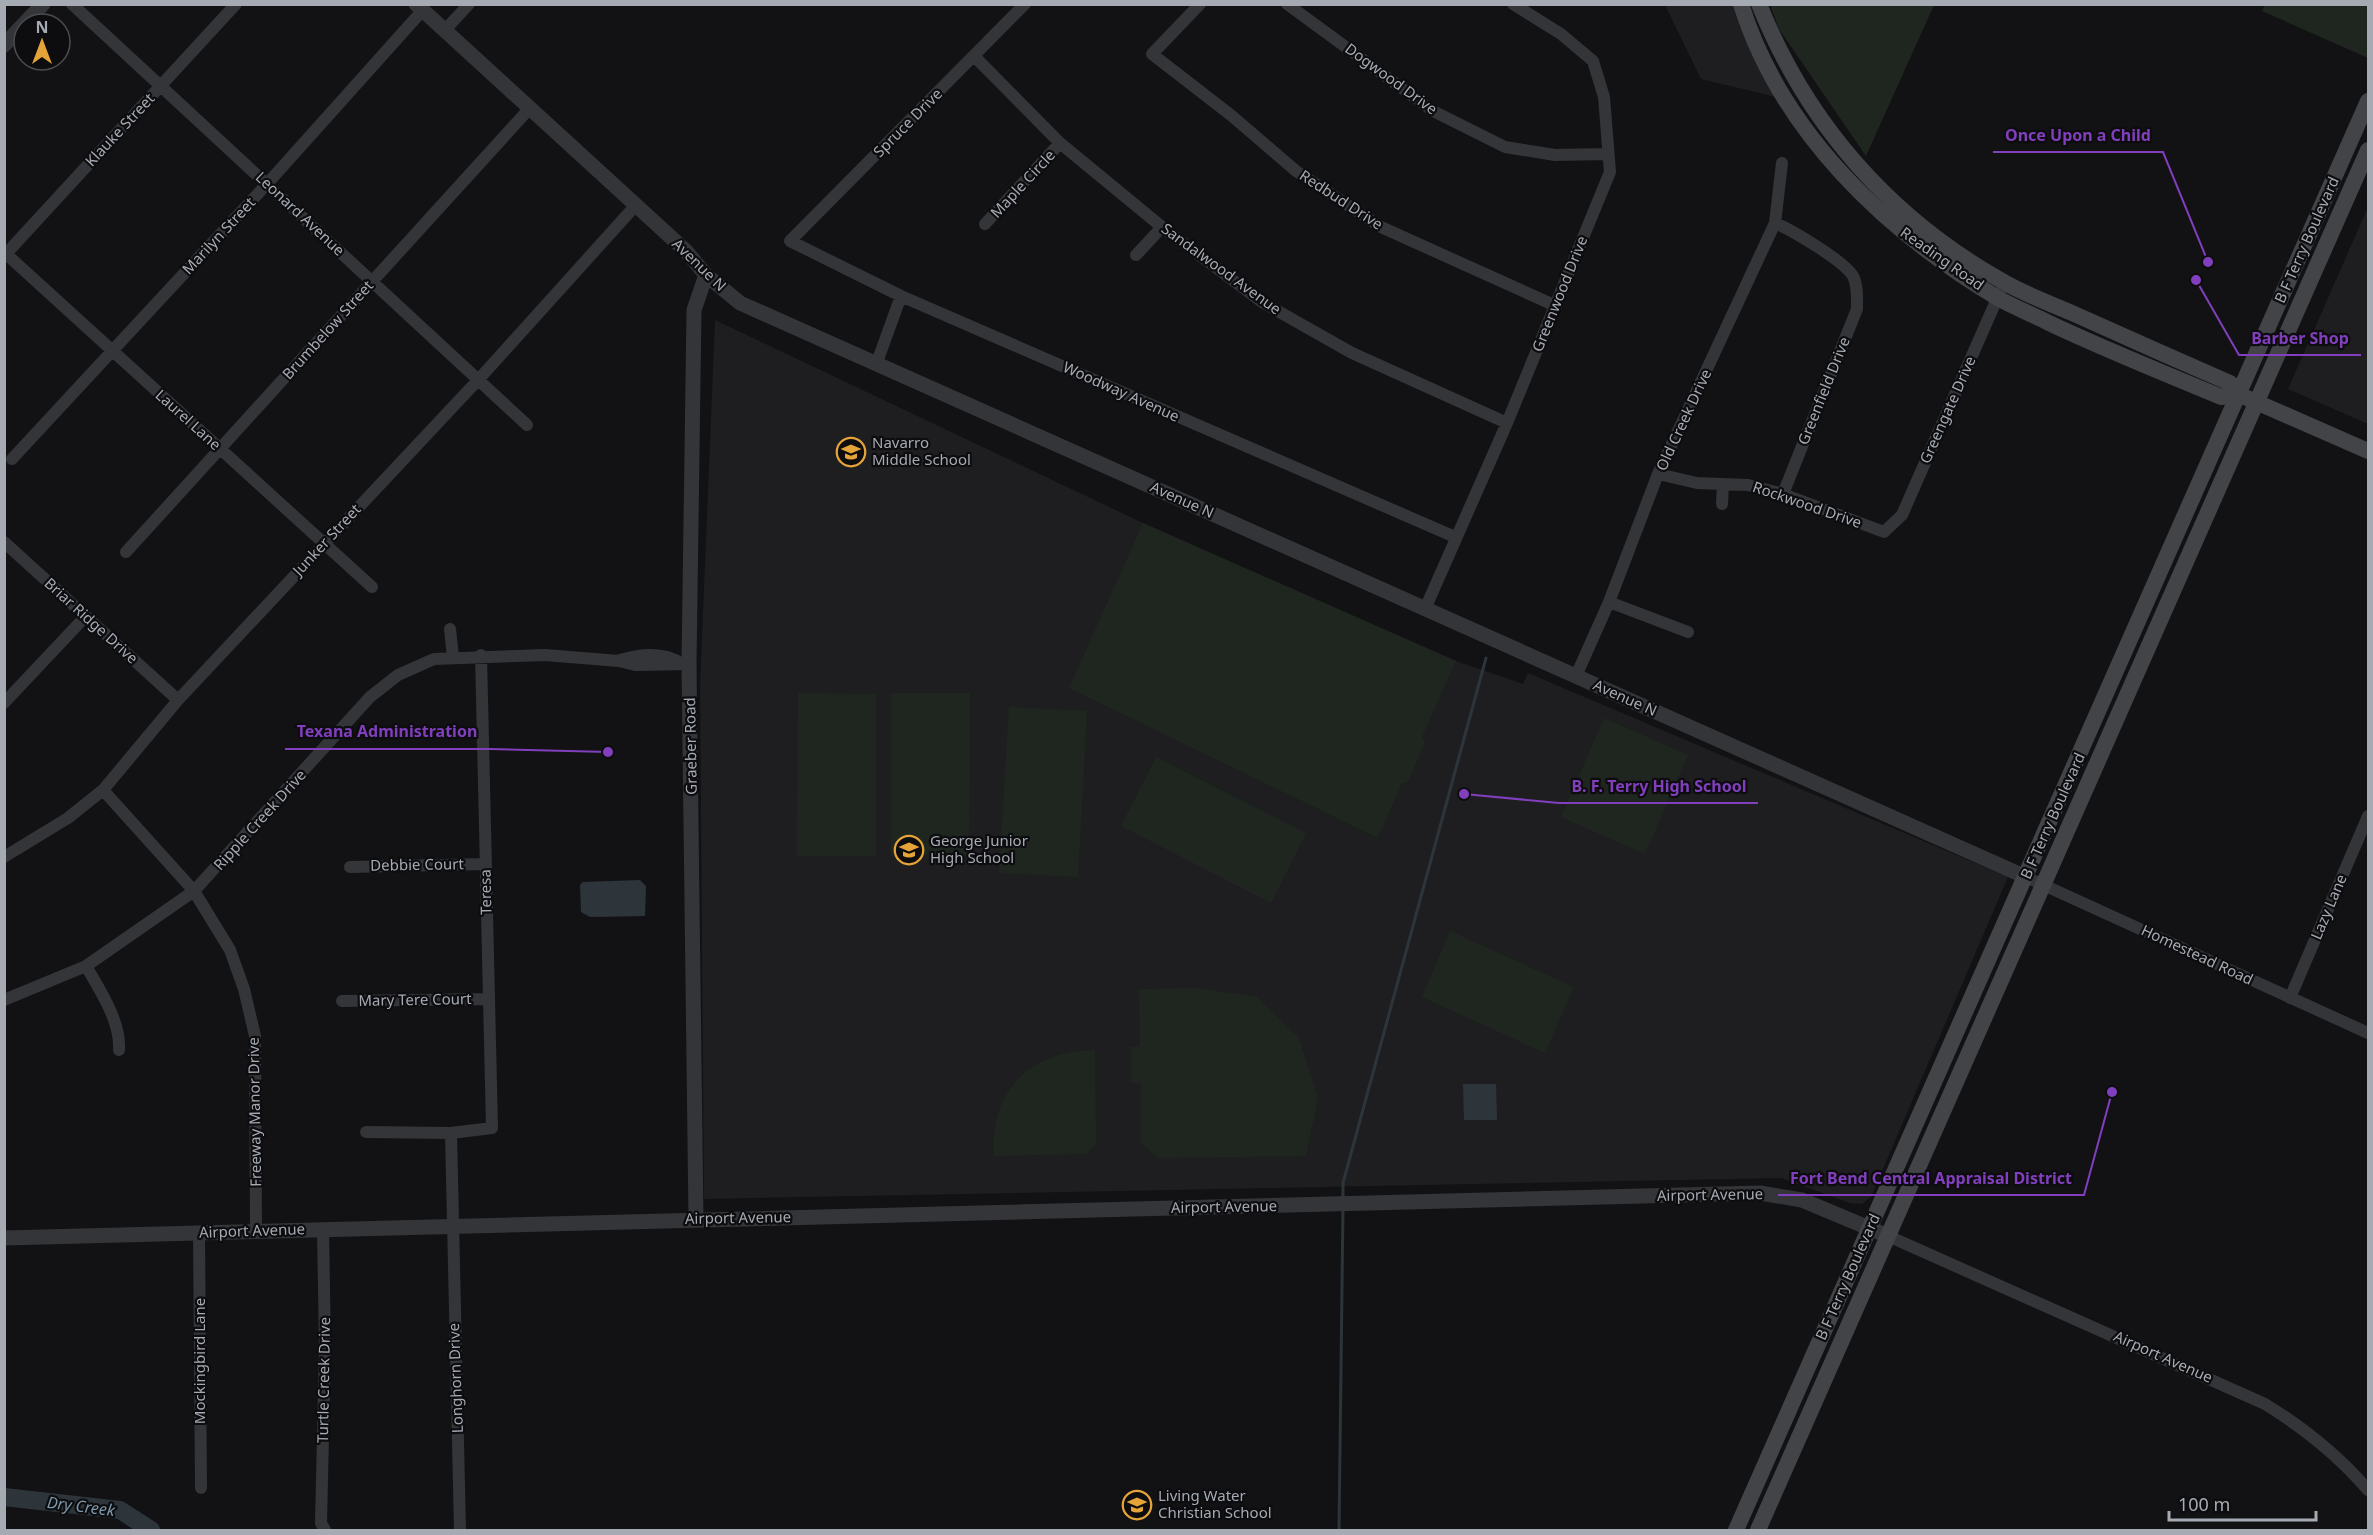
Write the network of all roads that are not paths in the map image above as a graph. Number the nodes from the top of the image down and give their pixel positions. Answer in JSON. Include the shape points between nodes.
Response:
{"nodes":[{"id":1,"x":72,"y":4,"type":"edge"},
{"id":2,"x":236,"y":4,"type":"edge"},
{"id":3,"x":469,"y":4,"type":"edge"},
{"id":4,"x":1025,"y":4,"type":"edge"},
{"id":5,"x":1200,"y":4,"type":"edge"},
{"id":6,"x":1287,"y":4,"type":"edge"},
{"id":7,"x":1513,"y":4,"type":"edge"},
{"id":8,"x":1741,"y":4,"type":"edge"},
{"id":9,"x":1759,"y":4,"type":"edge"},
{"id":10,"x":419,"y":8,"type":"edge"},
{"id":11,"x":445,"y":30,"type":"junction"},
{"id":12,"x":975,"y":57,"type":"junction"},
{"id":13,"x":161,"y":86,"type":"junction"},
{"id":14,"x":2368,"y":101,"type":"edge"},
{"id":15,"x":530,"y":108,"type":"junction"},
{"id":16,"x":1060,"y":143,"type":"junction"},
{"id":17,"x":2368,"y":150,"type":"edge"},
{"id":18,"x":1607,"y":154,"type":"junction"},
{"id":19,"x":1782,"y":163,"type":"dead end"},
{"id":20,"x":267,"y":184,"type":"junction"},
{"id":21,"x":636,"y":205,"type":"junction"},
{"id":22,"x":1775,"y":223,"type":"junction"},
{"id":23,"x":985,"y":224,"type":"dead end"},
{"id":24,"x":1162,"y":227,"type":"junction"},
{"id":25,"x":790,"y":241,"type":"joint"},
{"id":26,"x":5,"y":254,"type":"edge"},
{"id":27,"x":1136,"y":255,"type":"dead end"},
{"id":28,"x":706,"y":275,"type":"junction"},
{"id":29,"x":373,"y":281,"type":"junction"},
{"id":30,"x":2000,"y":290,"type":"junction"},
{"id":31,"x":901,"y":296,"type":"junction"},
{"id":32,"x":1556,"y":306,"type":"junction"},
{"id":33,"x":112,"y":351,"type":"junction"},
{"id":34,"x":876,"y":365,"type":"junction"},
{"id":35,"x":479,"y":378,"type":"junction"},
{"id":36,"x":2238,"y":394,"type":"junction"},
{"id":37,"x":2257,"y":402,"type":"junction"},
{"id":38,"x":1507,"y":423,"type":"junction"},
{"id":39,"x":527,"y":426,"type":"dead end"},
{"id":40,"x":220,"y":449,"type":"junction"},
{"id":41,"x":2368,"y":451,"type":"edge"},
{"id":42,"x":12,"y":459,"type":"dead end"},
{"id":43,"x":1659,"y":474,"type":"junction"},
{"id":44,"x":1723,"y":484,"type":"junction"},
{"id":45,"x":1783,"y":494,"type":"junction"},
{"id":46,"x":1722,"y":504,"type":"dead end"},
{"id":47,"x":1884,"y":532,"type":"joint"},
{"id":48,"x":1455,"y":537,"type":"junction"},
{"id":49,"x":4,"y":542,"type":"edge"},
{"id":50,"x":324,"y":543,"type":"junction"},
{"id":51,"x":126,"y":552,"type":"dead end"},
{"id":52,"x":372,"y":587,"type":"dead end"},
{"id":53,"x":1609,"y":602,"type":"junction"},
{"id":54,"x":1425,"y":609,"type":"junction"},
{"id":55,"x":85,"y":617,"type":"junction"},
{"id":56,"x":450,"y":628,"type":"dead end"},
{"id":57,"x":1688,"y":632,"type":"dead end"},
{"id":58,"x":482,"y":656,"type":"junction"},
{"id":59,"x":453,"y":657,"type":"junction"},
{"id":60,"x":686,"y":664,"type":"junction"},
{"id":61,"x":1576,"y":676,"type":"junction"},
{"id":62,"x":178,"y":699,"type":"junction"},
{"id":63,"x":4,"y":703,"type":"edge"},
{"id":64,"x":103,"y":790,"type":"junction"},
{"id":65,"x":2368,"y":816,"type":"edge"},
{"id":66,"x":4,"y":857,"type":"edge"},
{"id":67,"x":485,"y":864,"type":"junction"},
{"id":68,"x":350,"y":867,"type":"dead end"},
{"id":69,"x":2026,"y":877,"type":"junction"},
{"id":70,"x":2043,"y":885,"type":"junction"},
{"id":71,"x":194,"y":891,"type":"junction"},
{"id":72,"x":86,"y":966,"type":"junction"},
{"id":73,"x":2290,"y":998,"type":"junction"},
{"id":74,"x":487,"y":999,"type":"junction"},
{"id":75,"x":4,"y":1000,"type":"edge"},
{"id":76,"x":342,"y":1001,"type":"dead end"},
{"id":77,"x":2368,"y":1033,"type":"edge"},
{"id":78,"x":118,"y":1050,"type":"dead end"},
{"id":79,"x":366,"y":1132,"type":"dead end"},
{"id":80,"x":451,"y":1133,"type":"junction"},
{"id":81,"x":696,"y":1219,"type":"junction"},
{"id":82,"x":451,"y":1225,"type":"junction"},
{"id":83,"x":1870,"y":1228,"type":"junction"},
{"id":84,"x":323,"y":1229,"type":"junction"},
{"id":85,"x":256,"y":1231,"type":"junction"},
{"id":86,"x":199,"y":1233,"type":"junction"},
{"id":87,"x":1888,"y":1236,"type":"junction"},
{"id":88,"x":4,"y":1238,"type":"edge"},
{"id":89,"x":201,"y":1488,"type":"dead end"},
{"id":90,"x":2368,"y":1490,"type":"edge"},
{"id":91,"x":325,"y":1530,"type":"edge"},
{"id":92,"x":460,"y":1530,"type":"edge"},
{"id":93,"x":1736,"y":1530,"type":"edge"},
{"id":94,"x":1758,"y":1530,"type":"edge"}],
"edges":[{"from":1,"to":13,"type":"street","name":"Leonard Avenue"},
{"from":2,"to":13,"type":"street","name":"Klauke Street"},
{"from":3,"to":11,"type":"street"},
{"from":4,"to":12,"type":"street","name":"Spruce Drive"},
{"from":5,"to":32,"type":"street","name":"Redbud Drive","via":[[1152,54],[1296,171],[1381,227]]},
{"from":6,"to":18,"type":"street","name":"Dogwood Drive","via":[[1433,111],[1505,147],[1554,155]]},
{"from":7,"to":18,"type":"street","name":"Greenwood Drive","via":[[1561,34],[1593,62],[1604,97]]},
{"from":8,"to":30,"type":"main road","name":"Reading Road","via":[[1781,92],[1830,163],[1896,228]]},
{"from":9,"to":30,"type":"main road","name":"Reading Road","via":[[1800,92],[1863,173]]},
{"from":10,"to":11,"type":"street","name":"Avenue N"},
{"from":10,"to":20,"type":"street","name":"Marilyn Street"},
{"from":11,"to":15,"type":"street","name":"Avenue N"},
{"from":12,"to":16,"type":"street","name":"Sandalwood Avenue"},
{"from":12,"to":25,"type":"street","name":"Spruce Drive"},
{"from":13,"to":20,"type":"street","name":"Leonard Avenue"},
{"from":13,"to":26,"type":"street","name":"Klauke Street"},
{"from":14,"to":36,"type":"main road","name":"B F Terry Boulevard"},
{"from":15,"to":21,"type":"street","name":"Avenue N"},
{"from":15,"to":29,"type":"street","name":"Brumbelow Street"},
{"from":16,"to":23,"type":"street","name":"Maple Circle"},
{"from":16,"to":24,"type":"street","name":"Sandalwood Avenue"},
{"from":17,"to":37,"type":"main road","name":"B F Terry Boulevard"},
{"from":18,"to":32,"type":"street","name":"Greenwood Drive","via":[[1610,172]]},
{"from":19,"to":22,"type":"street","name":"Old Creek Drive"},
{"from":20,"to":29,"type":"street","name":"Leonard Avenue"},
{"from":20,"to":33,"type":"street","name":"Marilyn Street"},
{"from":21,"to":28,"type":"street","name":"Avenue N"},
{"from":21,"to":35,"type":"street","name":"Junker Street"},
{"from":22,"to":43,"type":"street","name":"Old Creek Drive"},
{"from":22,"to":45,"type":"street","name":"Greenfield Drive","via":[[1800,233],[1852,275],[1857,309]]},
{"from":24,"to":27,"type":"street"},
{"from":24,"to":38,"type":"street","name":"Sandalwood Avenue","via":[[1262,302],[1352,353]]},
{"from":25,"to":31,"type":"street","name":"Woodway Avenue"},
{"from":26,"to":33,"type":"street","name":"Laurel Lane"},
{"from":28,"to":34,"type":"street","name":"Avenue N","via":[[740,303]]},
{"from":28,"to":60,"type":"street","name":"Graeber Road","via":[[694,310]]},
{"from":29,"to":35,"type":"street","name":"Leonard Avenue"},
{"from":29,"to":40,"type":"street","name":"Brumbelow Street"},
{"from":30,"to":36,"type":"main road","name":"Reading Road","via":[[2230,383]]},
{"from":30,"to":47,"type":"street","name":"Greengate Drive","via":[[1902,514]]},
{"from":31,"to":34,"type":"street"},
{"from":31,"to":48,"type":"street","name":"Woodway Avenue"},
{"from":32,"to":38,"type":"street","name":"Greenwood Drive"},
{"from":33,"to":40,"type":"street","name":"Laurel Lane"},
{"from":33,"to":42,"type":"street","name":"Marilyn Street"},
{"from":34,"to":54,"type":"street","name":"Avenue N"},
{"from":35,"to":39,"type":"street","name":"Leonard Avenue"},
{"from":35,"to":50,"type":"street","name":"Junker Street"},
{"from":36,"to":37,"type":"main road","name":"Reading Road"},
{"from":36,"to":69,"type":"main road","name":"B F Terry Boulevard"},
{"from":37,"to":41,"type":"main road","name":"Reading Road"},
{"from":37,"to":70,"type":"main road","name":"B F Terry Boulevard"},
{"from":38,"to":48,"type":"street","name":"Greenwood Drive"},
{"from":40,"to":50,"type":"street","name":"Laurel Lane"},
{"from":40,"to":51,"type":"street","name":"Brumbelow Street"},
{"from":43,"to":44,"type":"street","name":"Rockwood Drive","via":[[1696,483]]},
{"from":43,"to":53,"type":"street","name":"Old Creek Drive"},
{"from":44,"to":45,"type":"street","name":"Rockwood Drive","via":[[1748,485]]},
{"from":44,"to":46,"type":"street"},
{"from":45,"to":47,"type":"street","name":"Rockwood Drive"},
{"from":48,"to":54,"type":"street","name":"Greenwood Drive"},
{"from":49,"to":55,"type":"street","name":"Briar Ridge Drive"},
{"from":50,"to":52,"type":"street","name":"Laurel Lane"},
{"from":50,"to":62,"type":"street","name":"Junker Street"},
{"from":53,"to":57,"type":"street"},
{"from":53,"to":61,"type":"street","name":"Old Creek Drive"},
{"from":54,"to":61,"type":"street","name":"Avenue N"},
{"from":55,"to":62,"type":"street","name":"Briar Ridge Drive"},
{"from":55,"to":63,"type":"street"},
{"from":56,"to":59,"type":"street"},
{"from":58,"to":59,"type":"street","name":"Ripple Creek Drive"},
{"from":58,"to":60,"type":"street","name":"Ripple Creek Drive","via":[[619,660],[670,656]]},
{"from":58,"to":67,"type":"street","name":"Teresa"},
{"from":59,"to":71,"type":"street","name":"Ripple Creek Drive","via":[[434,658],[398,675],[370,697]]},
{"from":60,"to":81,"type":"street","name":"Graeber Road"},
{"from":61,"to":69,"type":"street","name":"Avenue N"},
{"from":62,"to":64,"type":"street","name":"Junker Street"},
{"from":64,"to":66,"type":"street","name":"Junker Street","via":[[68,818]]},
{"from":64,"to":71,"type":"street","name":"Freeway Manor Drive"},
{"from":65,"to":73,"type":"street","name":"Lazy Lane"},
{"from":67,"to":68,"type":"street","name":"Debbie Court"},
{"from":67,"to":74,"type":"street","name":"Teresa"},
{"from":69,"to":70,"type":"street","name":"Homestead Road"},
{"from":69,"to":83,"type":"main road","name":"B F Terry Boulevard"},
{"from":70,"to":73,"type":"street","name":"Homestead Road"},
{"from":70,"to":87,"type":"main road","name":"B F Terry Boulevard"},
{"from":71,"to":72,"type":"street","name":"Ripple Creek Drive"},
{"from":71,"to":85,"type":"street","name":"Freeway Manor Drive","via":[[230,950],[255,1036]]},
{"from":72,"to":75,"type":"street","name":"Ripple Creek Drive"},
{"from":72,"to":78,"type":"street","via":[[120,1038]]},
{"from":73,"to":77,"type":"street","name":"Homestead Road"},
{"from":74,"to":76,"type":"street","name":"Mary Tere Court"},
{"from":74,"to":80,"type":"street","name":"Teresa","via":[[492,1128]]},
{"from":79,"to":80,"type":"street"},
{"from":80,"to":82,"type":"street","name":"Longhorn Drive"},
{"from":81,"to":82,"type":"street","name":"Airport Avenue"},
{"from":81,"to":83,"type":"street","name":"Airport Avenue","via":[[1760,1193],[1802,1200]]},
{"from":82,"to":84,"type":"street","name":"Airport Avenue"},
{"from":82,"to":92,"type":"street","name":"Longhorn Drive"},
{"from":83,"to":87,"type":"street","name":"Airport Avenue"},
{"from":83,"to":93,"type":"main road","name":"B F Terry Boulevard"},
{"from":84,"to":85,"type":"street","name":"Airport Avenue"},
{"from":84,"to":91,"type":"street","name":"Turtle Creek Drive","via":[[326,1349],[321,1523]]},
{"from":85,"to":86,"type":"street","name":"Airport Avenue"},
{"from":86,"to":88,"type":"street","name":"Airport Avenue"},
{"from":86,"to":89,"type":"street","name":"Mockingbird Lane"},
{"from":87,"to":90,"type":"street","name":"Airport Avenue","via":[[2265,1404],[2332,1452]]},
{"from":87,"to":94,"type":"main road","name":"B F Terry Boulevard"}]}
